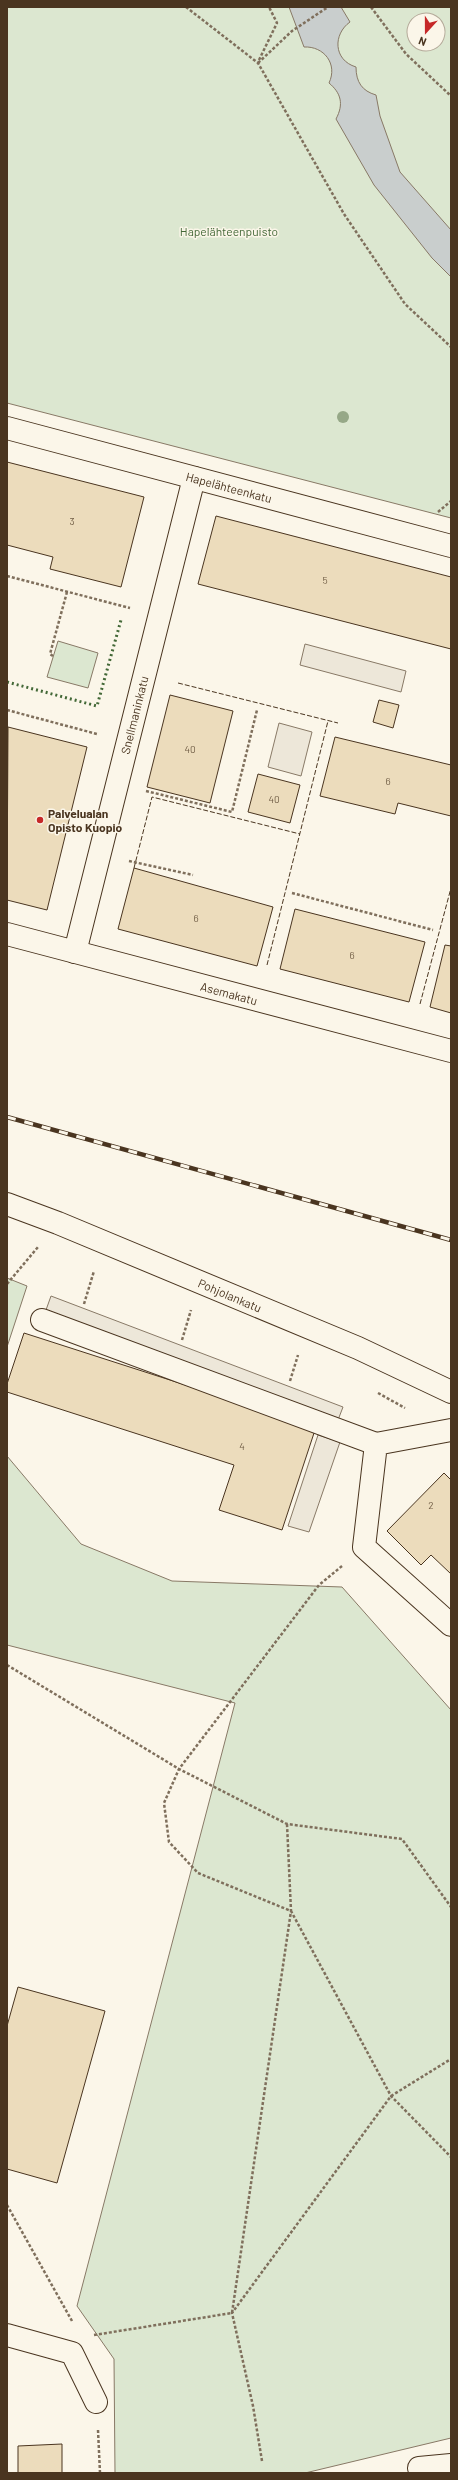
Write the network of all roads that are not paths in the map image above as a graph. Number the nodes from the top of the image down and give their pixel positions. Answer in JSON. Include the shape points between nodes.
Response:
{"nodes":[{"id":1,"x":7,"y":428,"type":"edge"},
{"id":2,"x":194,"y":478,"type":"junction"},
{"id":3,"x":451,"y":546,"type":"edge"},
{"id":4,"x":7,"y":934,"type":"edge"},
{"id":5,"x":75,"y":952,"type":"junction"},
{"id":6,"x":451,"y":1051,"type":"edge"},
{"id":7,"x":7,"y":1204,"type":"edge"},
{"id":8,"x":42,"y":1320,"type":"dead end"},
{"id":9,"x":451,"y":1392,"type":"edge"},
{"id":10,"x":451,"y":1430,"type":"edge"},
{"id":11,"x":376,"y":1444,"type":"junction"},
{"id":12,"x":451,"y":1625,"type":"edge"},
{"id":13,"x":7,"y":2335,"type":"edge"},
{"id":14,"x":96,"y":2402,"type":"road end"},
{"id":15,"x":451,"y":2465,"type":"edge"},
{"id":16,"x":419,"y":2468,"type":"dead end"}],
"edges":[{"from":1,"to":2,"type":"street","name":"Hapelähteenkatu"},
{"from":2,"to":3,"type":"street","name":"Hapelähteenkatu"},
{"from":2,"to":5,"type":"street","name":"Snellmaninkatu"},
{"from":4,"to":5,"type":"street","name":"Asemakatu"},
{"from":5,"to":6,"type":"street","name":"Asemakatu"},
{"from":7,"to":9,"type":"street","name":"Pohjolankatu","via":[[358,1348]]},
{"from":8,"to":11,"type":"street"},
{"from":10,"to":11,"type":"street"},
{"from":11,"to":12,"type":"street","via":[[364,1547]]},
{"from":13,"to":14,"type":"street","via":[[72,2353]]},
{"from":15,"to":16,"type":"street"}]}
